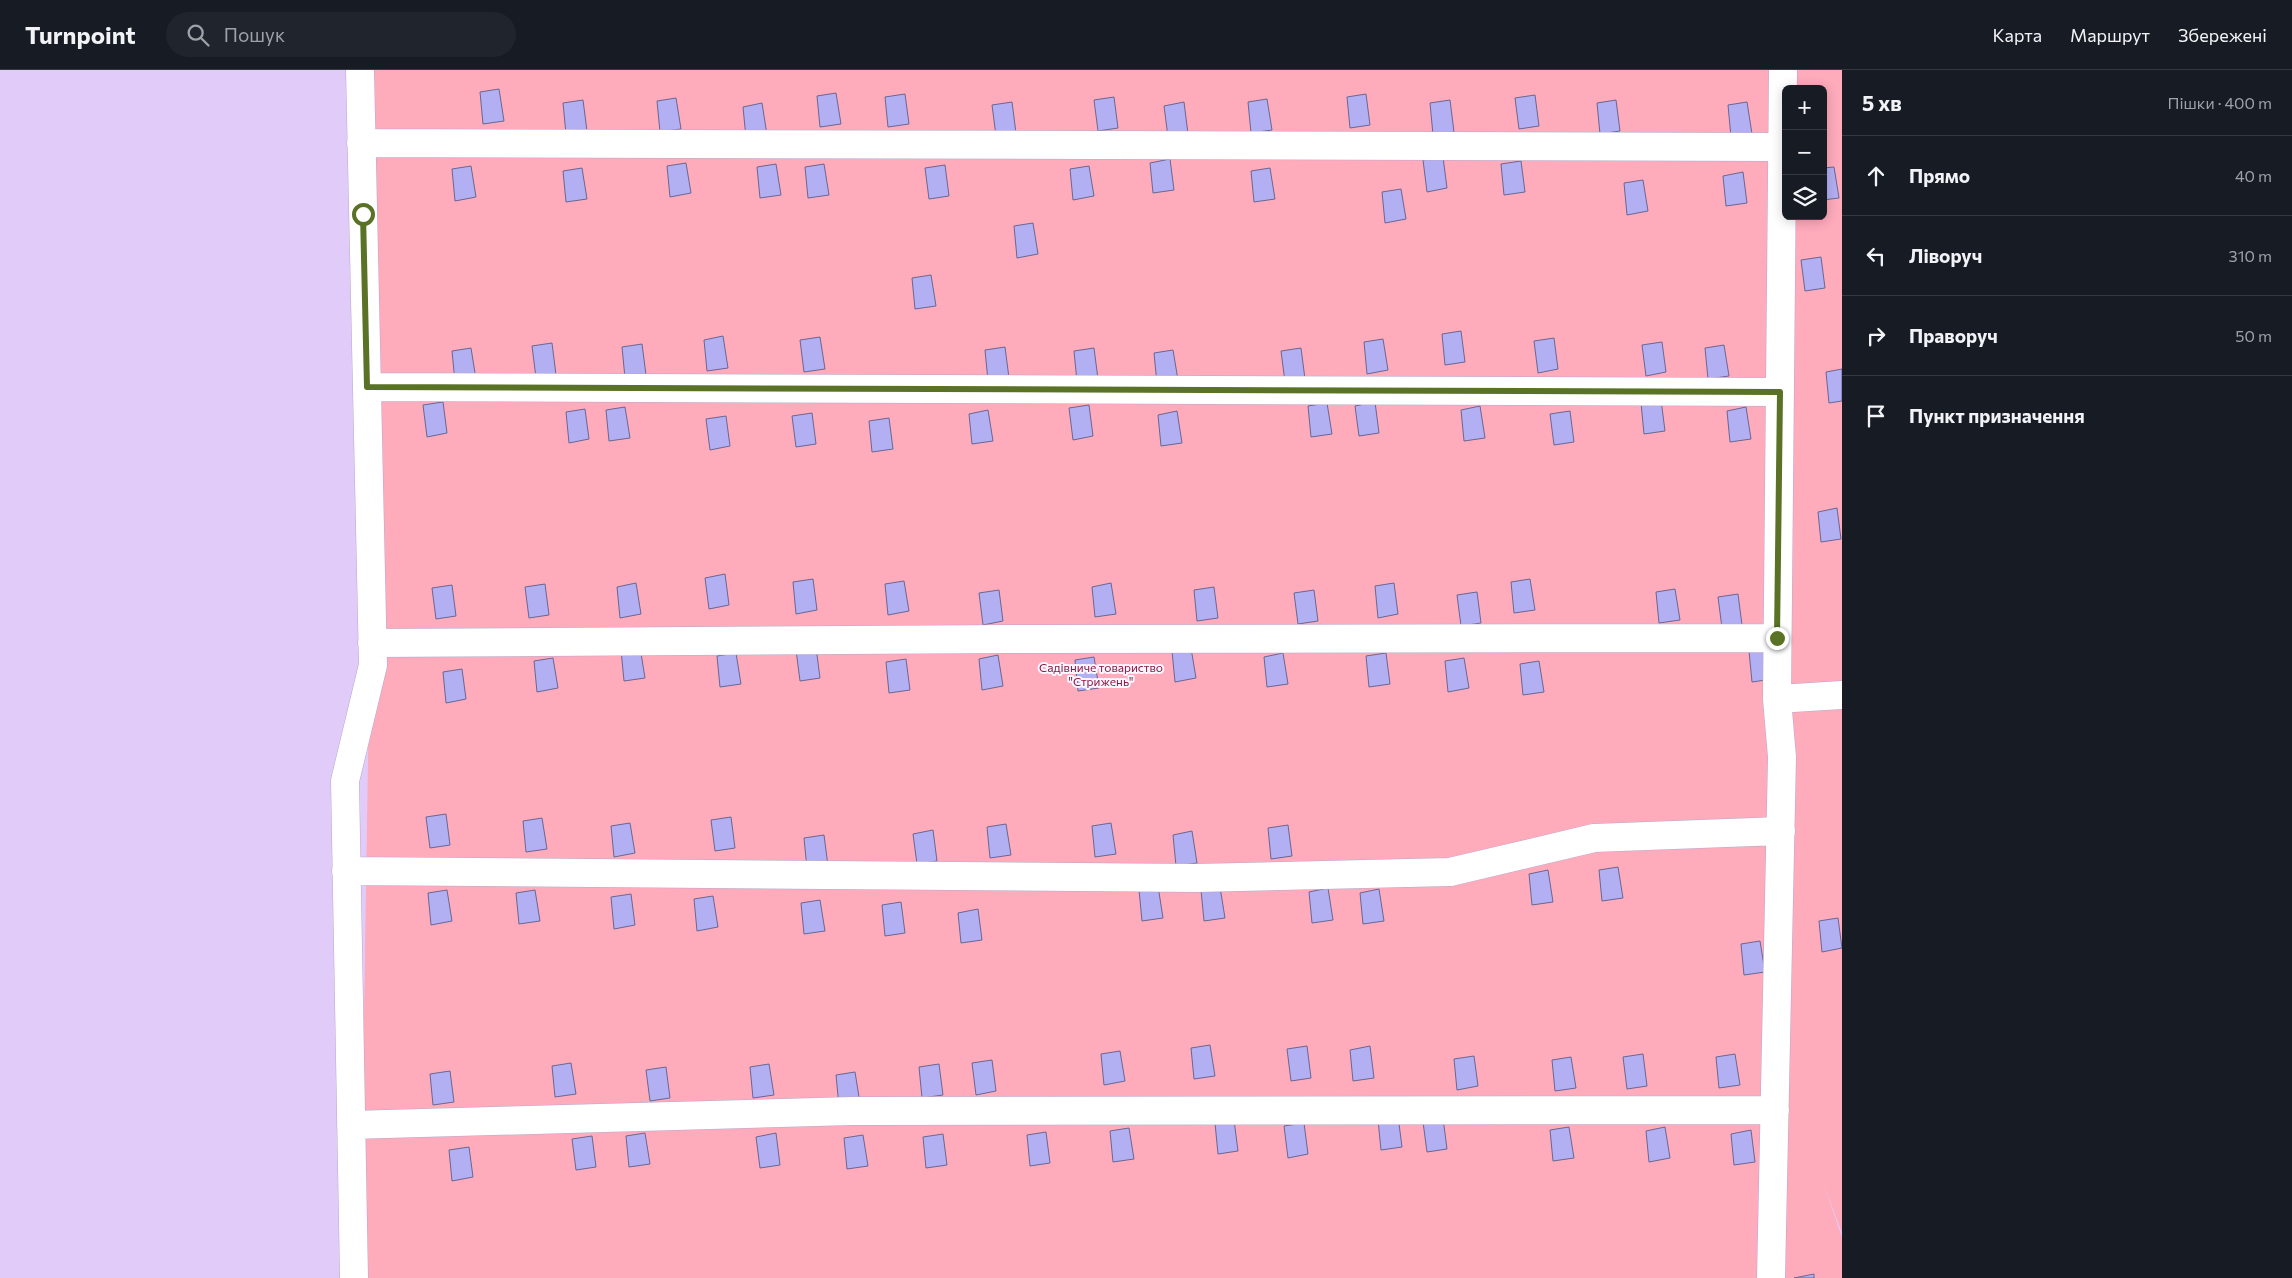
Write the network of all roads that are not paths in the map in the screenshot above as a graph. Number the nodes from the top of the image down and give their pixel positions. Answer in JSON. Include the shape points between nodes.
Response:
{"nodes":[{"id":1,"x":360,"y":70,"type":"edge"},
{"id":2,"x":1783,"y":70,"type":"edge"},
{"id":3,"x":1782,"y":130,"type":"edge"},
{"id":4,"x":361,"y":143,"type":"junction"},
{"id":5,"x":1782,"y":147,"type":"joint"},
{"id":6,"x":367,"y":387,"type":"junction"},
{"id":7,"x":1780,"y":392,"type":"junction"},
{"id":8,"x":1777,"y":638,"type":"junction"},
{"id":9,"x":372,"y":643,"type":"junction"},
{"id":10,"x":1842,"y":695,"type":"edge"},
{"id":11,"x":1777,"y":699,"type":"junction"},
{"id":12,"x":1781,"y":831,"type":"junction"},
{"id":13,"x":346,"y":871,"type":"junction"},
{"id":14,"x":1775,"y":1110,"type":"junction"},
{"id":15,"x":351,"y":1125,"type":"junction"},
{"id":16,"x":354,"y":1278,"type":"edge"},
{"id":17,"x":1771,"y":1278,"type":"edge"}],
"edges":[{"from":1,"to":4,"type":"street"},
{"from":2,"to":3,"type":"street"},
{"from":4,"to":5,"type":"street"},
{"from":4,"to":6,"type":"street"},
{"from":5,"to":7,"type":"street"},
{"from":6,"to":7,"type":"street"},
{"from":6,"to":9,"type":"street"},
{"from":7,"to":8,"type":"street"},
{"from":8,"to":9,"type":"street"},
{"from":8,"to":11,"type":"street"},
{"from":9,"to":13,"type":"street","via":[[373,665],[345,781]]},
{"from":10,"to":11,"type":"street"},
{"from":11,"to":12,"type":"street","via":[[1782,757]]},
{"from":12,"to":13,"type":"street","via":[[1594,838],[1450,872],[1186,878]]},
{"from":12,"to":14,"type":"street"},
{"from":13,"to":15,"type":"street"},
{"from":14,"to":15,"type":"street","via":[[853,1110]]},
{"from":14,"to":17,"type":"street"},
{"from":15,"to":16,"type":"street"}]}
